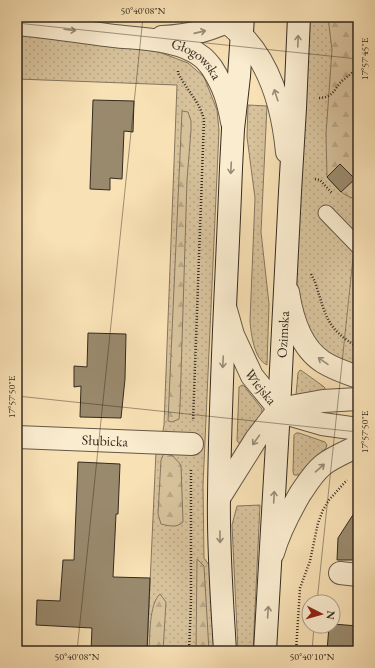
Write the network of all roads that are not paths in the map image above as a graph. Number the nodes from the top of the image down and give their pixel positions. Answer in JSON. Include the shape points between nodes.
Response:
{"nodes":[{"id":1,"x":299,"y":17,"type":"edge"},
{"id":2,"x":233,"y":22,"type":"edge"},
{"id":3,"x":17,"y":24,"type":"edge"},
{"id":4,"x":119,"y":37,"type":"junction"},
{"id":5,"x":233,"y":129,"type":"junction"},
{"id":6,"x":326,"y":213,"type":"dead end"},
{"id":7,"x":289,"y":217,"type":"junction"},
{"id":8,"x":358,"y":246,"type":"edge"},
{"id":9,"x":286,"y":274,"type":"junction"},
{"id":10,"x":225,"y":309,"type":"junction"},
{"id":11,"x":358,"y":377,"type":"edge"},
{"id":12,"x":358,"y":399,"type":"edge"},
{"id":13,"x":279,"y":409,"type":"junction"},
{"id":14,"x":358,"y":429,"type":"edge"},
{"id":15,"x":17,"y":437,"type":"edge"},
{"id":16,"x":192,"y":444,"type":"road end"},
{"id":17,"x":358,"y":446,"type":"edge"},
{"id":18,"x":219,"y":498,"type":"junction"},
{"id":19,"x":270,"y":563,"type":"junction"},
{"id":20,"x":225,"y":651,"type":"edge"},
{"id":21,"x":265,"y":651,"type":"edge"}],
"edges":[{"from":7,"to":1,"type":"street","name":"Ozimska","one_way":true},
{"from":4,"to":2,"type":"street","name":"Głogowska","one_way":true,"via":[[192,34]]},
{"from":2,"to":5,"type":"street","via":[[239,76]]},
{"from":7,"to":2,"type":"street","one_way":true,"via":[[286,142],[278,97],[262,61]]},
{"from":3,"to":4,"type":"street","name":"Głogowska","one_way":true},
{"from":4,"to":5,"type":"street","name":"Głogowska","via":[[158,40],[181,46],[204,58],[227,96]]},
{"from":5,"to":10,"type":"street","one_way":true},
{"from":6,"to":8,"type":"lane"},
{"from":7,"to":9,"type":"street","name":"Ozimska"},
{"from":11,"to":9,"type":"street","one_way":true,"via":[[323,362],[303,342],[292,313]]},
{"from":9,"to":13,"type":"street","name":"Ozimska"},
{"from":10,"to":13,"type":"street","name":"Wiejska","via":[[233,335],[252,376]]},
{"from":10,"to":18,"type":"street","one_way":true},
{"from":12,"to":13,"type":"street","via":[[323,401]]},
{"from":13,"to":14,"type":"street","name":"Wiejska","via":[[322,424]]},
{"from":13,"to":18,"type":"street","one_way":true,"via":[[256,439]]},
{"from":19,"to":13,"type":"street","name":"Ozimska","one_way":true},
{"from":15,"to":16,"type":"street","name":"Słubicka"},
{"from":19,"to":17,"type":"street","one_way":true,"via":[[287,517],[308,481],[324,464]]},
{"from":18,"to":20,"type":"street","one_way":true},
{"from":21,"to":19,"type":"street","name":"Ozimska","one_way":true}]}
